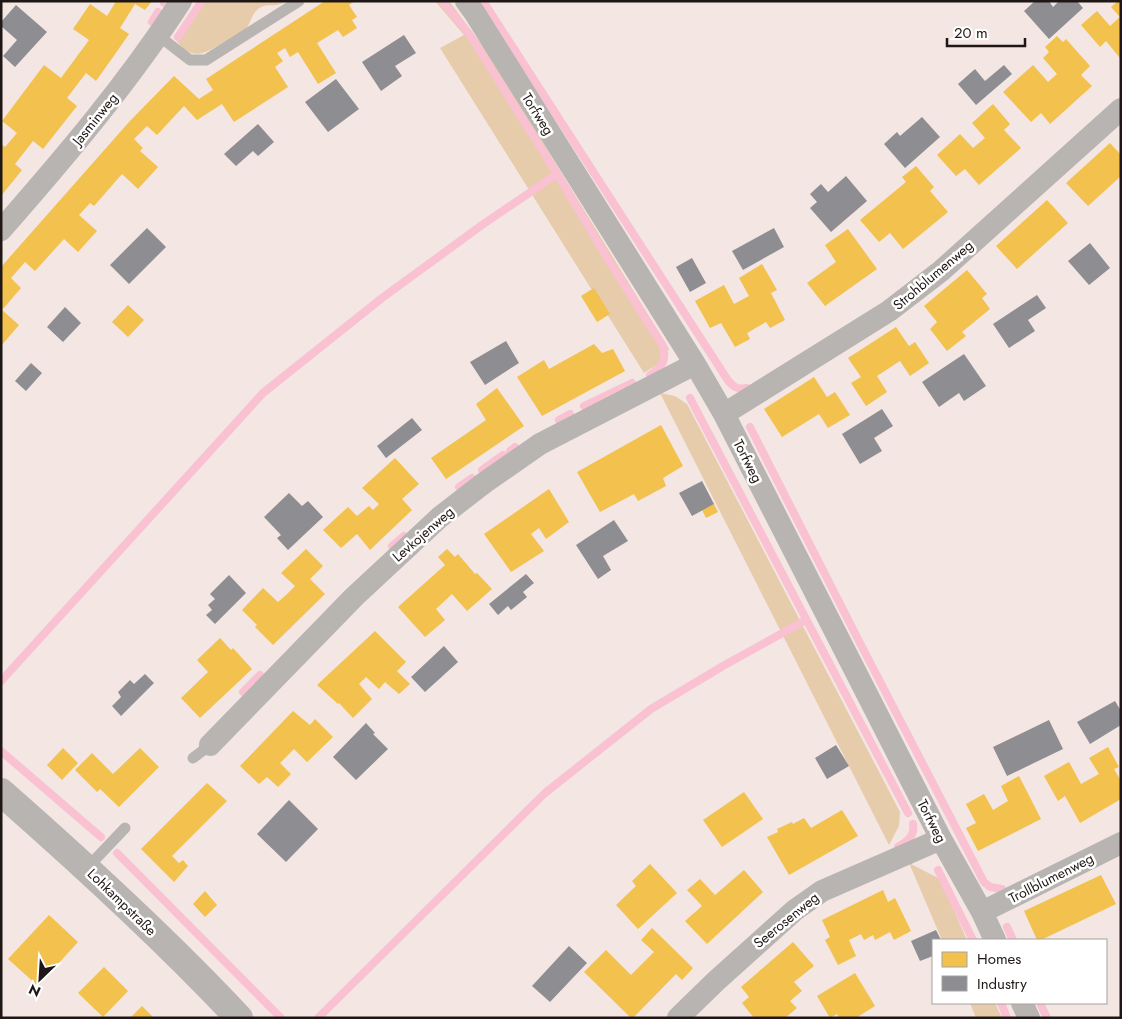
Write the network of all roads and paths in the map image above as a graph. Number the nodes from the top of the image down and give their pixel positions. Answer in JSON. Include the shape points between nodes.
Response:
{"nodes":[{"id":1,"x":181,"y":1,"type":"edge"},
{"id":2,"x":299,"y":1,"type":"edge"},
{"id":3,"x":466,"y":1,"type":"edge"},
{"id":4,"x":159,"y":36,"type":"junction"},
{"id":5,"x":1121,"y":109,"type":"edge"},
{"id":6,"x":1,"y":230,"type":"edge"},
{"id":7,"x":695,"y":364,"type":"junction"},
{"id":8,"x":724,"y":414,"type":"junction"},
{"id":9,"x":202,"y":751,"type":"dead end"},
{"id":10,"x":1,"y":792,"type":"edge"},
{"id":11,"x":126,"y":828,"type":"dead end"},
{"id":12,"x":941,"y":839,"type":"junction"},
{"id":13,"x":1121,"y":843,"type":"edge"},
{"id":14,"x":87,"y":868,"type":"junction"},
{"id":15,"x":982,"y":912,"type":"junction"},
{"id":16,"x":995,"y":939,"type":"edge"},
{"id":17,"x":1022,"y":1004,"type":"edge"},
{"id":18,"x":239,"y":1018,"type":"edge"},
{"id":19,"x":678,"y":1018,"type":"edge"},
{"id":20,"x":1029,"y":1018,"type":"edge"}],
"edges":[{"from":1,"to":4,"type":"street","name":"Jasminweg"},
{"from":2,"to":4,"type":"lane","via":[[206,60],[190,60]]},
{"from":3,"to":7,"type":"street","name":"Torfweg"},
{"from":4,"to":6,"type":"street","name":"Jasminweg","via":[[65,156]]},
{"from":5,"to":8,"type":"street","name":"Strohblumenweg","via":[[941,271],[889,311]]},
{"from":7,"to":8,"type":"street","name":"Torfweg"},
{"from":7,"to":9,"type":"street","name":"Levkojenweg","via":[[540,444],[448,511],[354,597]]},
{"from":8,"to":12,"type":"street","name":"Torfweg"},
{"from":10,"to":14,"type":"street","name":"Lohkampstraße"},
{"from":11,"to":14,"type":"lane"},
{"from":12,"to":15,"type":"street","name":"Torfweg"},
{"from":12,"to":19,"type":"street","name":"Seerosenweg","via":[[822,891],[795,910]]},
{"from":13,"to":15,"type":"street","name":"Trollblumenweg"},
{"from":14,"to":18,"type":"street","name":"Lohkampstraße"},
{"from":15,"to":16,"type":"street","name":"Torfweg"},
{"from":17,"to":20,"type":"street"}]}
